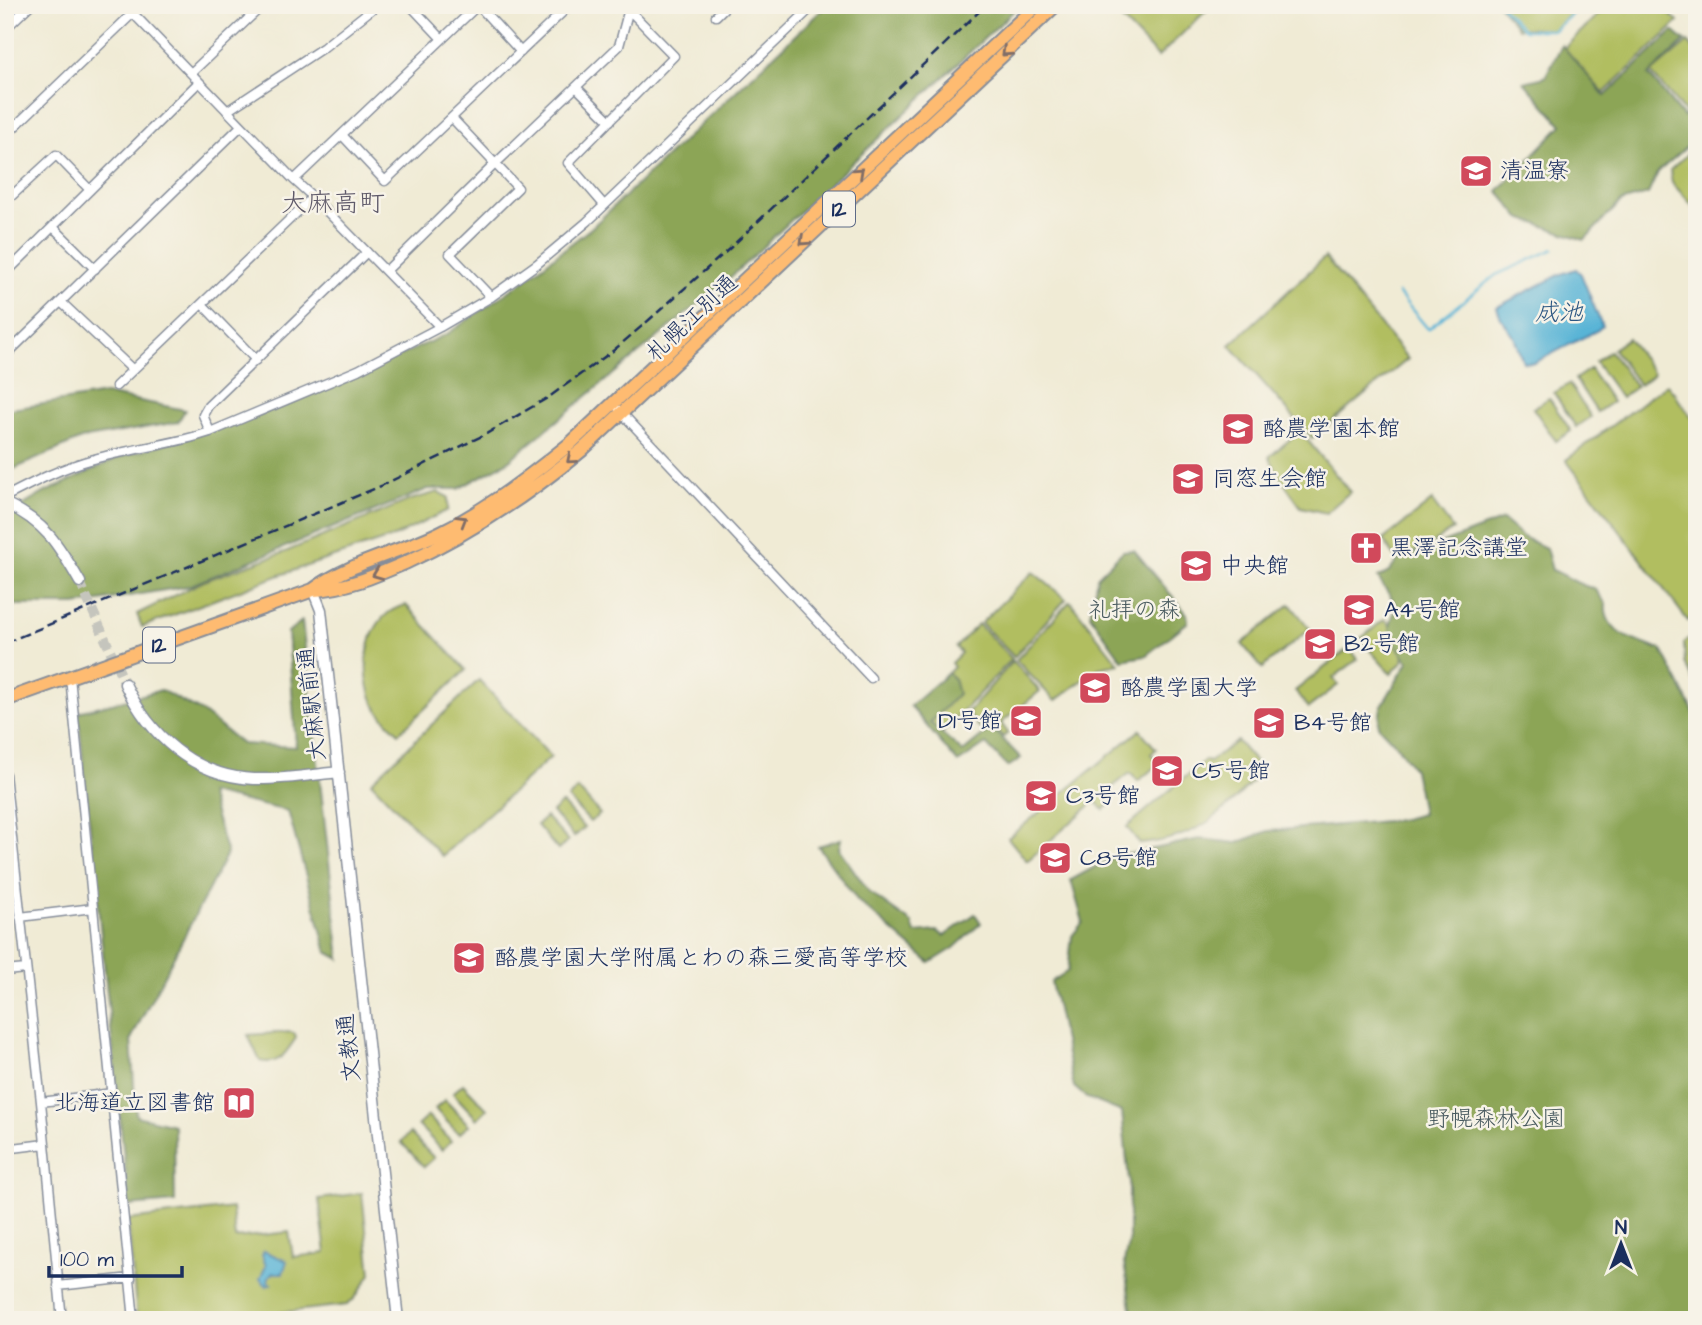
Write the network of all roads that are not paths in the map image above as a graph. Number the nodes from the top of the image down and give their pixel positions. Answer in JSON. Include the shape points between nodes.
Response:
{"nodes":[{"id":1,"x":30,"y":5,"type":"edge"},
{"id":2,"x":125,"y":5,"type":"edge"},
{"id":3,"x":263,"y":5,"type":"edge"},
{"id":4,"x":377,"y":5,"type":"edge"},
{"id":5,"x":410,"y":5,"type":"edge"},
{"id":6,"x":478,"y":5,"type":"edge"},
{"id":7,"x":570,"y":5,"type":"edge"},
{"id":8,"x":727,"y":5,"type":"edge"},
{"id":9,"x":814,"y":5,"type":"edge"},
{"id":10,"x":1037,"y":5,"type":"edge"},
{"id":11,"x":1056,"y":5,"type":"edge"},
{"id":12,"x":630,"y":7,"type":"edge"},
{"id":13,"x":133,"y":13,"type":"junction"},
{"id":14,"x":716,"y":16,"type":"dead end"},
{"id":15,"x":5,"y":29,"type":"edge"},
{"id":16,"x":442,"y":39,"type":"junction"},
{"id":17,"x":521,"y":52,"type":"junction"},
{"id":18,"x":191,"y":73,"type":"junction"},
{"id":19,"x":200,"y":82,"type":"junction"},
{"id":20,"x":576,"y":87,"type":"junction"},
{"id":21,"x":227,"y":111,"type":"junction"},
{"id":22,"x":452,"y":118,"type":"junction"},
{"id":23,"x":5,"y":120,"type":"edge"},
{"id":24,"x":610,"y":121,"type":"junction"},
{"id":25,"x":241,"y":126,"type":"junction"},
{"id":26,"x":13,"y":129,"type":"junction"},
{"id":27,"x":342,"y":135,"type":"junction"},
{"id":28,"x":5,"y":136,"type":"edge"},
{"id":29,"x":495,"y":164,"type":"junction"},
{"id":30,"x":294,"y":180,"type":"junction"},
{"id":31,"x":90,"y":190,"type":"junction"},
{"id":32,"x":313,"y":197,"type":"junction"},
{"id":33,"x":5,"y":202,"type":"edge"},
{"id":34,"x":604,"y":205,"type":"junction"},
{"id":35,"x":53,"y":227,"type":"junction"},
{"id":36,"x":367,"y":252,"type":"junction"},
{"id":37,"x":95,"y":269,"type":"junction"},
{"id":38,"x":386,"y":271,"type":"junction"},
{"id":39,"x":5,"y":274,"type":"edge"},
{"id":40,"x":491,"y":297,"type":"junction"},
{"id":41,"x":61,"y":302,"type":"junction"},
{"id":42,"x":202,"y":304,"type":"junction"},
{"id":43,"x":440,"y":327,"type":"junction"},
{"id":44,"x":5,"y":356,"type":"edge"},
{"id":45,"x":256,"y":360,"type":"junction"},
{"id":46,"x":133,"y":370,"type":"junction"},
{"id":47,"x":117,"y":387,"type":"dead end"},
{"id":48,"x":617,"y":408,"type":"junction"},
{"id":49,"x":210,"y":432,"type":"junction"},
{"id":50,"x":5,"y":497,"type":"edge"},
{"id":51,"x":5,"y":503,"type":"edge"},
{"id":52,"x":80,"y":582,"type":"tunnel mouth"},
{"id":53,"x":313,"y":590,"type":"junction"},
{"id":54,"x":70,"y":677,"type":"junction"},
{"id":55,"x":871,"y":678,"type":"dead end"},
{"id":56,"x":125,"y":684,"type":"tunnel mouth"},
{"id":57,"x":5,"y":700,"type":"edge"},
{"id":58,"x":339,"y":772,"type":"junction"},
{"id":59,"x":5,"y":774,"type":"edge"},
{"id":60,"x":93,"y":908,"type":"junction"},
{"id":61,"x":20,"y":917,"type":"junction"},
{"id":62,"x":26,"y":969,"type":"junction"},
{"id":63,"x":5,"y":971,"type":"edge"},
{"id":64,"x":113,"y":1093,"type":"junction"},
{"id":65,"x":41,"y":1102,"type":"junction"},
{"id":66,"x":45,"y":1144,"type":"junction"},
{"id":67,"x":5,"y":1149,"type":"edge"},
{"id":68,"x":131,"y":1278,"type":"junction"},
{"id":69,"x":58,"y":1286,"type":"junction"},
{"id":70,"x":62,"y":1320,"type":"edge"},
{"id":71,"x":134,"y":1320,"type":"edge"},
{"id":72,"x":398,"y":1320,"type":"edge"}],
"edges":[{"from":1,"to":15,"type":"street"},
{"from":2,"to":13,"type":"street"},
{"from":3,"to":18,"type":"street"},
{"from":4,"to":21,"type":"street","via":[[324,47]]},
{"from":5,"to":16,"type":"street"},
{"from":6,"to":16,"type":"street"},
{"from":6,"to":17,"type":"street"},
{"from":7,"to":17,"type":"street"},
{"from":8,"to":14,"type":"street"},
{"from":9,"to":34,"type":"street"},
{"from":48,"to":10,"type":"highway","name":"札幌江別通","number":"12","one_way":true},
{"from":11,"to":48,"type":"highway","name":"札幌江別通","number":"12","one_way":true},
{"from":12,"to":20,"type":"street","via":[[619,46]]},
{"from":12,"to":24,"type":"street","via":[[674,56]]},
{"from":13,"to":18,"type":"street"},
{"from":13,"to":26,"type":"street"},
{"from":16,"to":27,"type":"street"},
{"from":17,"to":22,"type":"street"},
{"from":18,"to":19,"type":"street"},
{"from":19,"to":21,"type":"street"},
{"from":19,"to":31,"type":"street"},
{"from":20,"to":24,"type":"street"},
{"from":20,"to":29,"type":"street"},
{"from":21,"to":25,"type":"street"},
{"from":22,"to":27,"type":"street","via":[[385,181]]},
{"from":22,"to":29,"type":"street"},
{"from":23,"to":26,"type":"street"},
{"from":24,"to":34,"type":"street","via":[[568,163]]},
{"from":25,"to":30,"type":"street"},
{"from":25,"to":37,"type":"street"},
{"from":26,"to":28,"type":"street"},
{"from":27,"to":30,"type":"street"},
{"from":29,"to":38,"type":"street"},
{"from":29,"to":40,"type":"street","via":[[518,188],[450,254]]},
{"from":30,"to":32,"type":"street"},
{"from":31,"to":33,"type":"street","via":[[56,155]]},
{"from":31,"to":35,"type":"street"},
{"from":32,"to":36,"type":"street"},
{"from":32,"to":42,"type":"street"},
{"from":34,"to":40,"type":"street"},
{"from":35,"to":37,"type":"street"},
{"from":35,"to":39,"type":"street"},
{"from":36,"to":38,"type":"street"},
{"from":36,"to":45,"type":"street"},
{"from":37,"to":41,"type":"street"},
{"from":38,"to":43,"type":"street"},
{"from":40,"to":43,"type":"street"},
{"from":41,"to":44,"type":"street"},
{"from":41,"to":46,"type":"street"},
{"from":42,"to":45,"type":"street"},
{"from":42,"to":46,"type":"street"},
{"from":43,"to":49,"type":"street","via":[[358,370]]},
{"from":45,"to":49,"type":"street","via":[[203,412]]},
{"from":46,"to":47,"type":"street"},
{"from":48,"to":53,"type":"highway","name":"札幌江別通","number":"12","via":[[482,508],[414,544],[332,576]]},
{"from":48,"to":55,"type":"street"},
{"from":49,"to":50,"type":"street","via":[[95,458]]},
{"from":51,"to":52,"type":"street","via":[[41,525]]},
{"from":53,"to":54,"type":"highway","name":"札幌江別通","number":"12"},
{"from":53,"to":58,"type":"street","name":"大麻駅前通","via":[[321,610]]},
{"from":54,"to":57,"type":"highway","name":"札幌江別通","number":"12"},
{"from":54,"to":60,"type":"street"},
{"from":56,"to":58,"type":"street","name":"大麻駅前通","via":[[156,732],[180,753],[211,770],[254,779]]},
{"from":58,"to":72,"type":"street","name":"文教通"},
{"from":59,"to":61,"type":"street"},
{"from":60,"to":61,"type":"street"},
{"from":60,"to":64,"type":"street"},
{"from":61,"to":62,"type":"street"},
{"from":62,"to":63,"type":"street"},
{"from":62,"to":65,"type":"street"},
{"from":64,"to":65,"type":"street"},
{"from":64,"to":68,"type":"street"},
{"from":65,"to":66,"type":"street"},
{"from":66,"to":67,"type":"street"},
{"from":66,"to":69,"type":"street"},
{"from":68,"to":69,"type":"street"},
{"from":68,"to":71,"type":"street"},
{"from":69,"to":70,"type":"street"}]}
